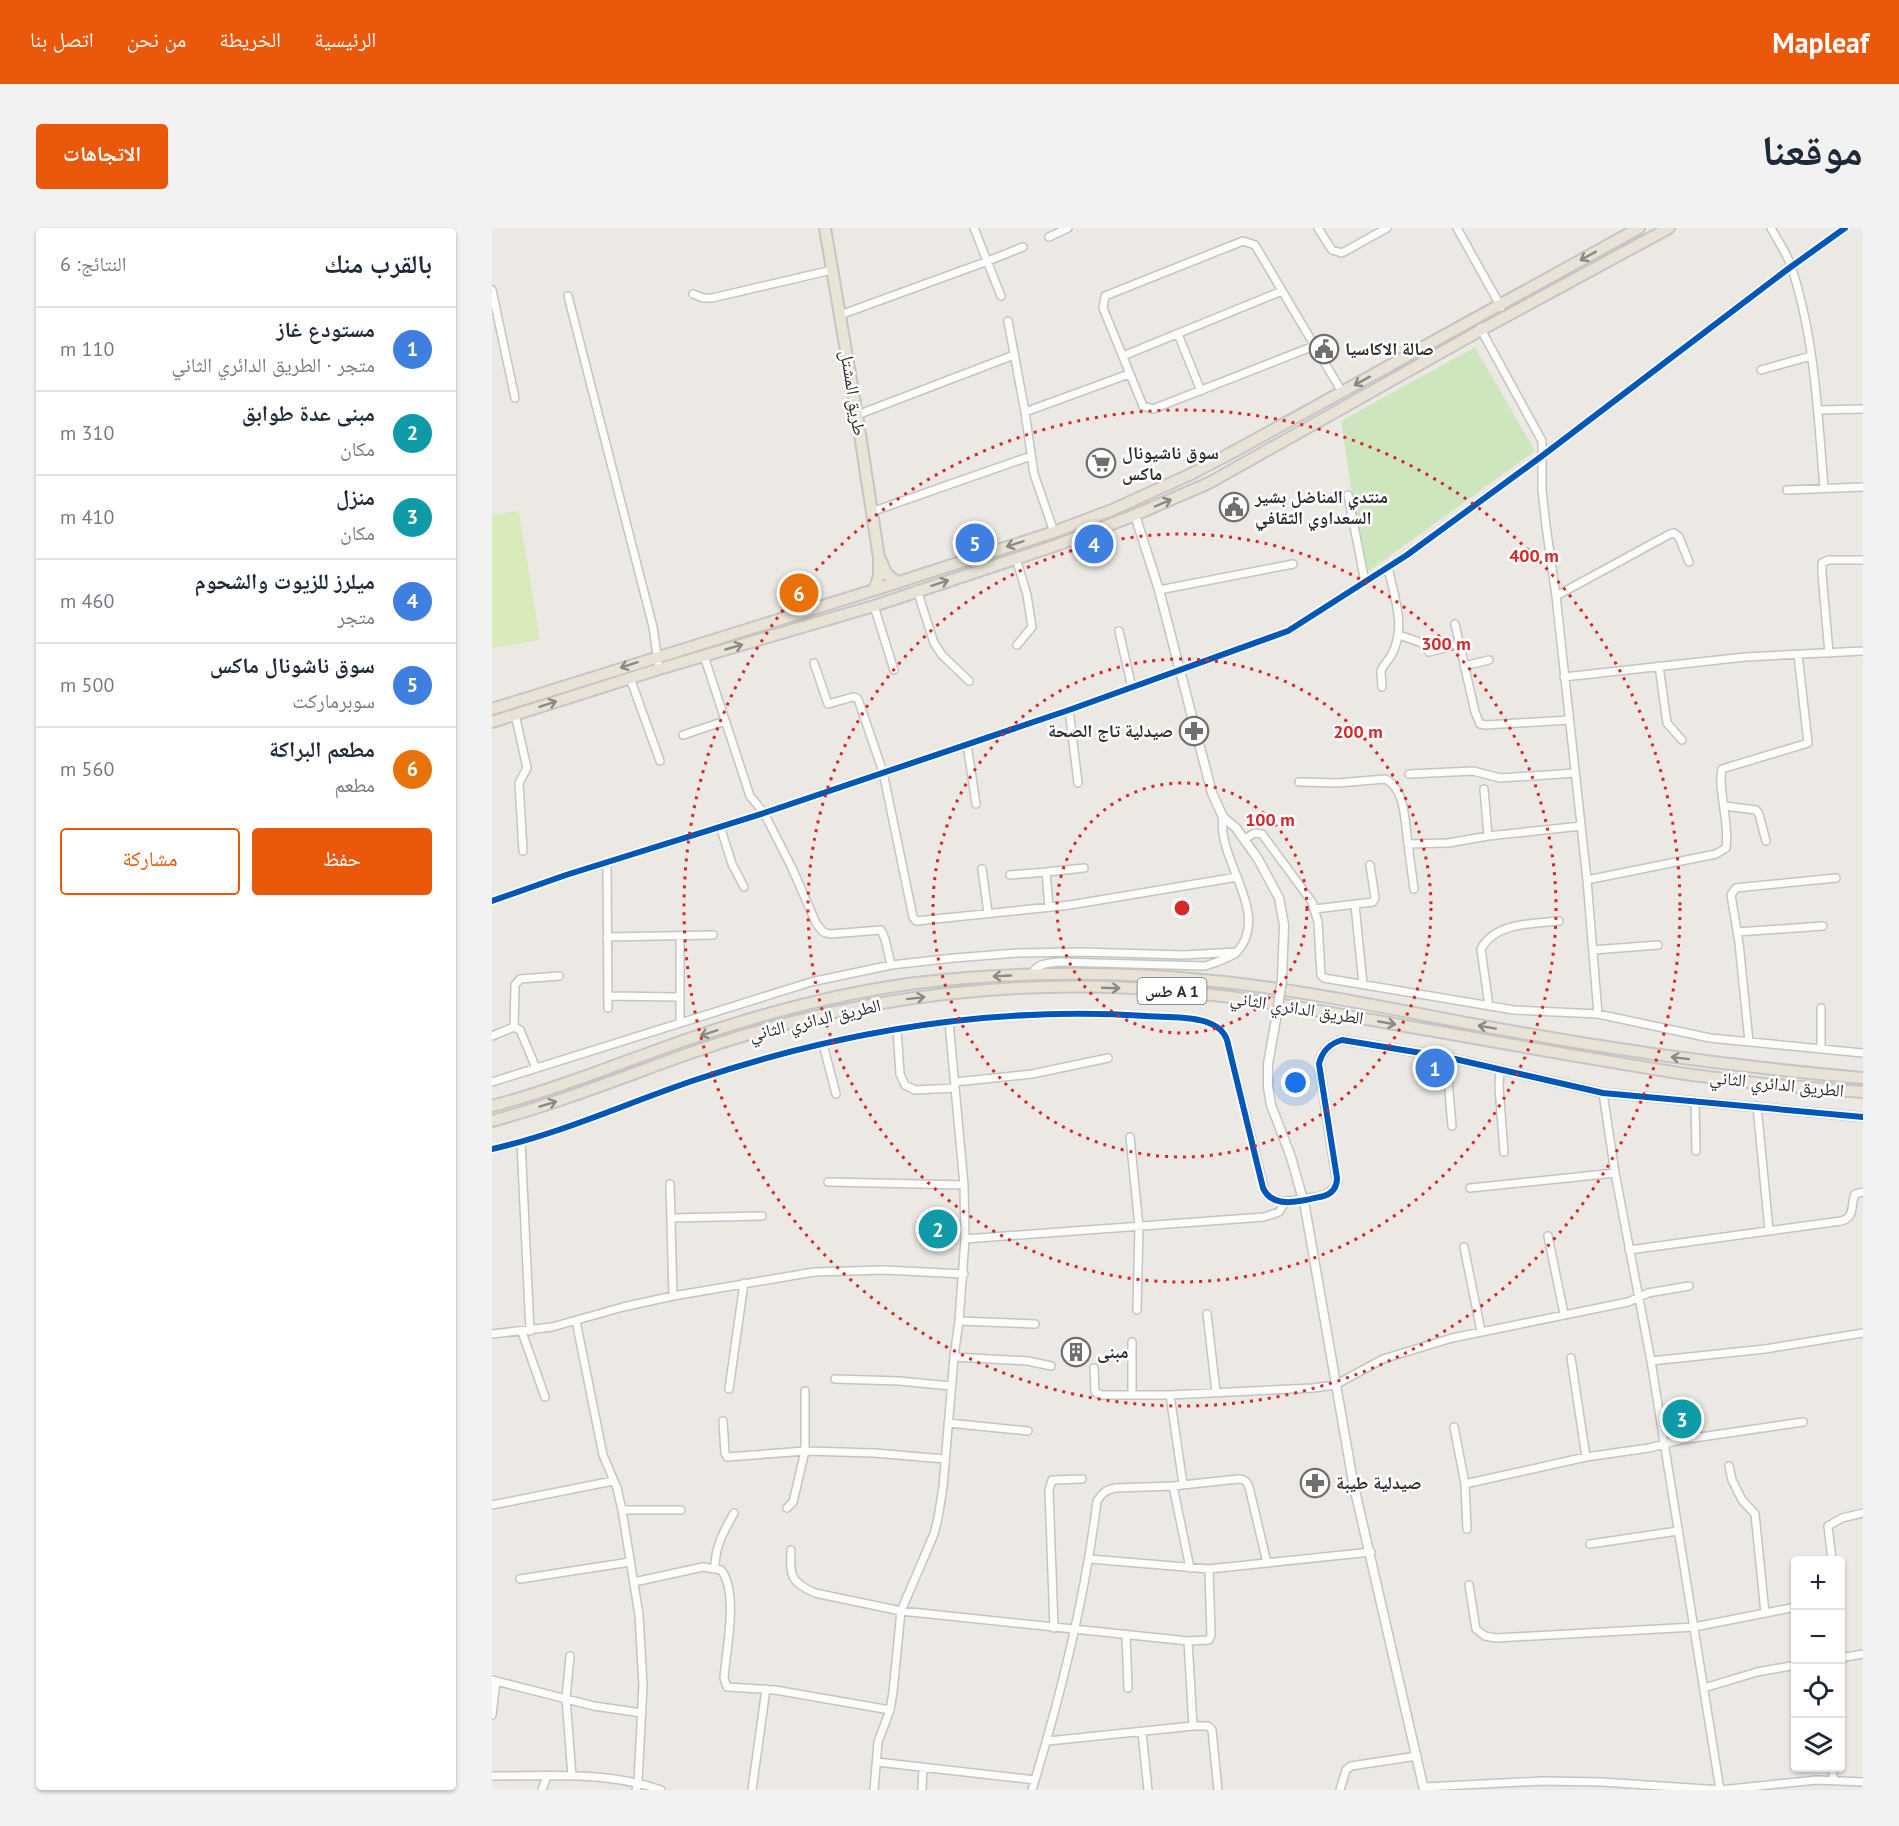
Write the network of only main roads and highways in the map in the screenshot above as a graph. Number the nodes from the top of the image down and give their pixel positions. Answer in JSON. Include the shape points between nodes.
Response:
{"nodes":[{"id":1,"x":825,"y":228,"type":"edge"},
{"id":2,"x":1639,"y":228,"type":"edge"},
{"id":3,"x":1669,"y":228,"type":"edge"},
{"id":4,"x":1266,"y":434,"type":"junction"},
{"id":5,"x":1274,"y":448,"type":"junction"},
{"id":6,"x":879,"y":558,"type":"junction"},
{"id":7,"x":897,"y":582,"type":"junction"},
{"id":8,"x":874,"y":590,"type":"junction"},
{"id":9,"x":492,"y":709,"type":"edge"},
{"id":10,"x":492,"y":722,"type":"edge"},
{"id":11,"x":1863,"y":1078,"type":"edge"},
{"id":12,"x":1863,"y":1092,"type":"edge"},
{"id":13,"x":492,"y":1106,"type":"edge"},
{"id":14,"x":492,"y":1121,"type":"edge"}],
"edges":[{"from":1,"to":6,"type":"main road","name":"طريق المشتل"},
{"from":2,"to":4,"type":"highway","one_way":true},
{"from":3,"to":5,"type":"highway"},
{"from":4,"to":5,"type":"highway"},
{"from":4,"to":7,"type":"highway","one_way":true,"via":[[1112,510]]},
{"from":10,"to":5,"type":"highway","one_way":true,"via":[[874,606],[1016,558],[1136,515],[1209,483]]},
{"from":6,"to":7,"type":"main road","name":"طريق المشتل","via":[[886,573]]},
{"from":6,"to":8,"type":"main road","name":"طريق المشتل"},
{"from":7,"to":8,"type":"highway"},
{"from":8,"to":9,"type":"highway","one_way":true},
{"from":11,"to":13,"type":"highway","name":"الطريق الدائري الثاني","number":"طس A 1","one_way":true,"via":[[1658,1056],[1225,982],[1114,974],[1032,974],[911,984],[815,1002],[702,1035]]},
{"from":14,"to":12,"type":"highway","name":"الطريق الدائري الثاني","number":"طس A 1","one_way":true,"via":[[590,1091],[722,1043],[803,1020],[935,996],[1060,987],[1153,990],[1243,999],[1683,1074]]}]}
